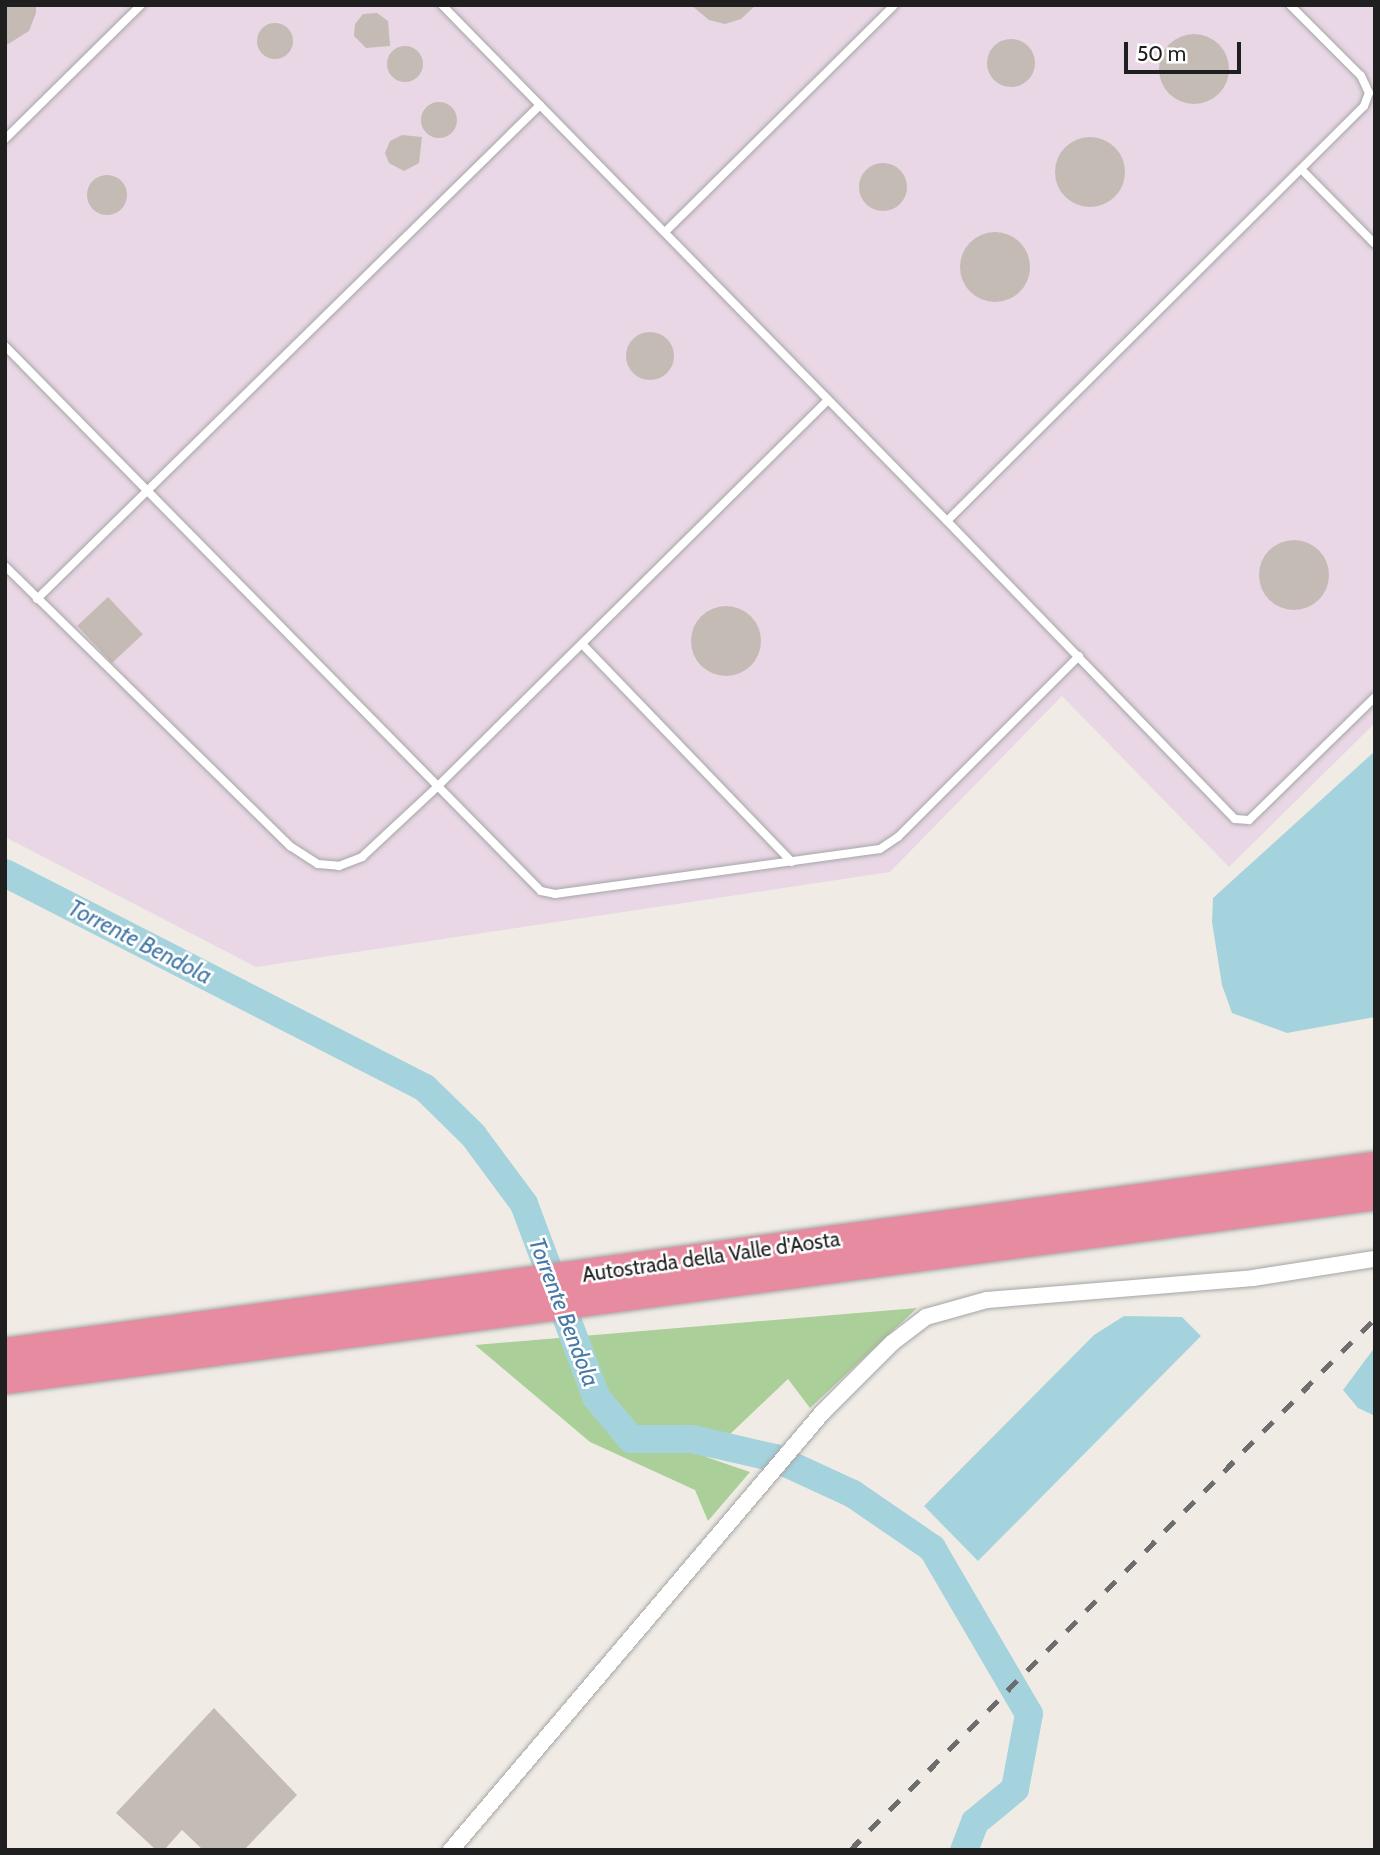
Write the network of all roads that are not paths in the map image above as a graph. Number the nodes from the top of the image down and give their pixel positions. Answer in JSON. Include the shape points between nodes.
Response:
{"nodes":[{"id":1,"x":141,"y":5,"type":"edge"},
{"id":2,"x":442,"y":5,"type":"edge"},
{"id":3,"x":894,"y":5,"type":"edge"},
{"id":4,"x":1290,"y":5,"type":"edge"},
{"id":5,"x":540,"y":105,"type":"junction"},
{"id":6,"x":5,"y":139,"type":"edge"},
{"id":7,"x":1301,"y":169,"type":"junction"},
{"id":8,"x":664,"y":232,"type":"junction"},
{"id":9,"x":1375,"y":244,"type":"edge"},
{"id":10,"x":5,"y":346,"type":"edge"},
{"id":11,"x":827,"y":401,"type":"junction"},
{"id":12,"x":148,"y":492,"type":"junction"},
{"id":13,"x":947,"y":521,"type":"junction"},
{"id":14,"x":5,"y":566,"type":"edge"},
{"id":15,"x":37,"y":599,"type":"junction"},
{"id":16,"x":583,"y":645,"type":"junction"},
{"id":17,"x":1079,"y":656,"type":"junction"},
{"id":18,"x":1375,"y":697,"type":"edge"},
{"id":19,"x":436,"y":788,"type":"junction"},
{"id":20,"x":792,"y":862,"type":"junction"},
{"id":21,"x":1375,"y":1167,"type":"edge"},
{"id":22,"x":1375,"y":1195,"type":"edge"},
{"id":23,"x":1375,"y":1259,"type":"edge"},
{"id":24,"x":558,"y":1291,"type":"junction"},
{"id":25,"x":462,"y":1305,"type":"junction"},
{"id":26,"x":5,"y":1353,"type":"edge"},
{"id":27,"x":5,"y":1379,"type":"edge"},
{"id":28,"x":451,"y":1850,"type":"edge"}],
"edges":[{"from":1,"to":6,"type":"lane"},
{"from":2,"to":5,"type":"lane"},
{"from":3,"to":8,"type":"lane"},
{"from":4,"to":7,"type":"lane","via":[[1361,76],[1369,93],[1364,106]]},
{"from":5,"to":8,"type":"lane"},
{"from":5,"to":12,"type":"lane"},
{"from":7,"to":9,"type":"lane"},
{"from":7,"to":13,"type":"lane"},
{"from":8,"to":11,"type":"lane"},
{"from":10,"to":12,"type":"lane"},
{"from":11,"to":13,"type":"lane"},
{"from":11,"to":16,"type":"lane"},
{"from":12,"to":15,"type":"lane"},
{"from":12,"to":19,"type":"lane"},
{"from":13,"to":17,"type":"lane"},
{"from":14,"to":15,"type":"lane"},
{"from":15,"to":19,"type":"lane","via":[[290,846],[318,864],[340,866],[362,857]]},
{"from":16,"to":19,"type":"lane"},
{"from":16,"to":20,"type":"lane"},
{"from":17,"to":18,"type":"lane","via":[[1236,819],[1249,820]]},
{"from":17,"to":20,"type":"lane","via":[[898,837],[880,849]]},
{"from":19,"to":20,"type":"lane","via":[[541,891],[555,894]]},
{"from":21,"to":24,"type":"highway","name":"Autostrada della Valle d'Aosta"},
{"from":22,"to":24,"type":"highway","name":"Autostrada della Valle d'Aosta"},
{"from":23,"to":28,"type":"street","via":[[1253,1278],[953,1306],[926,1317],[892,1343],[793,1447]]},
{"from":24,"to":25,"type":"highway","name":"Autostrada della Valle d'Aosta"},
{"from":25,"to":26,"type":"highway","name":"Autostrada della Valle d'Aosta"},
{"from":25,"to":27,"type":"highway","name":"Autostrada della Valle d'Aosta"}]}
